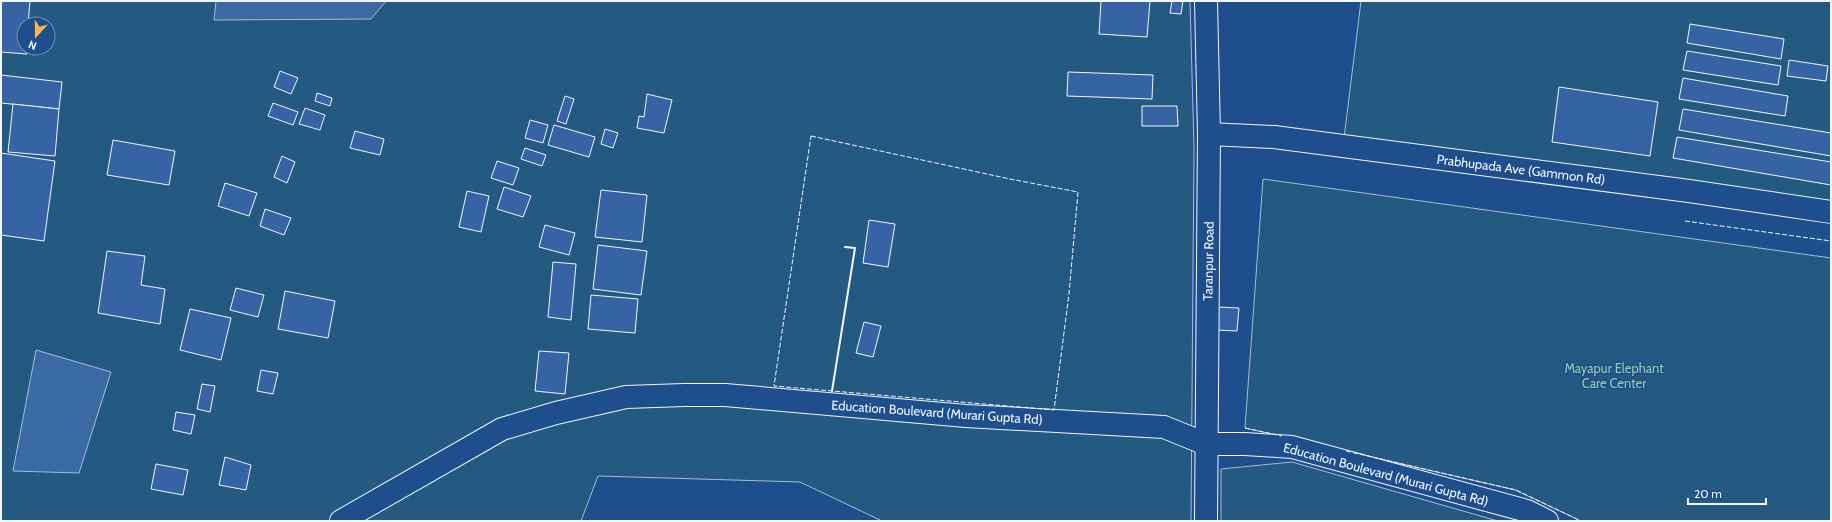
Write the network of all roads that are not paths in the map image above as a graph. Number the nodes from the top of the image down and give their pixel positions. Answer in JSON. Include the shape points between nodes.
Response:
{"nodes":[{"id":1,"x":1206,"y":1,"type":"edge"},
{"id":2,"x":1209,"y":134,"type":"junction"},
{"id":3,"x":1831,"y":212,"type":"edge"},
{"id":4,"x":1206,"y":444,"type":"junction"},
{"id":5,"x":341,"y":521,"type":"edge"},
{"id":6,"x":1206,"y":521,"type":"edge"},
{"id":7,"x":1548,"y":521,"type":"edge"}],
"edges":[{"from":1,"to":2,"type":"street","name":"Taranpur Road"},
{"from":2,"to":3,"type":"street","name":"Prabhupada Ave (Gammon Rd)","via":[[1274,137]]},
{"from":2,"to":4,"type":"street","name":"Taranpur Road"},
{"from":4,"to":5,"type":"street","name":"Education Boulevard (Murari Gupta Rd)","via":[[1164,427],[966,416],[725,395],[626,397],[502,429]]},
{"from":4,"to":6,"type":"street","name":"Taranpur Road"},
{"from":4,"to":7,"type":"street","name":"Education Boulevard (Murari Gupta Rd)","via":[[1292,447],[1527,511]]}]}
